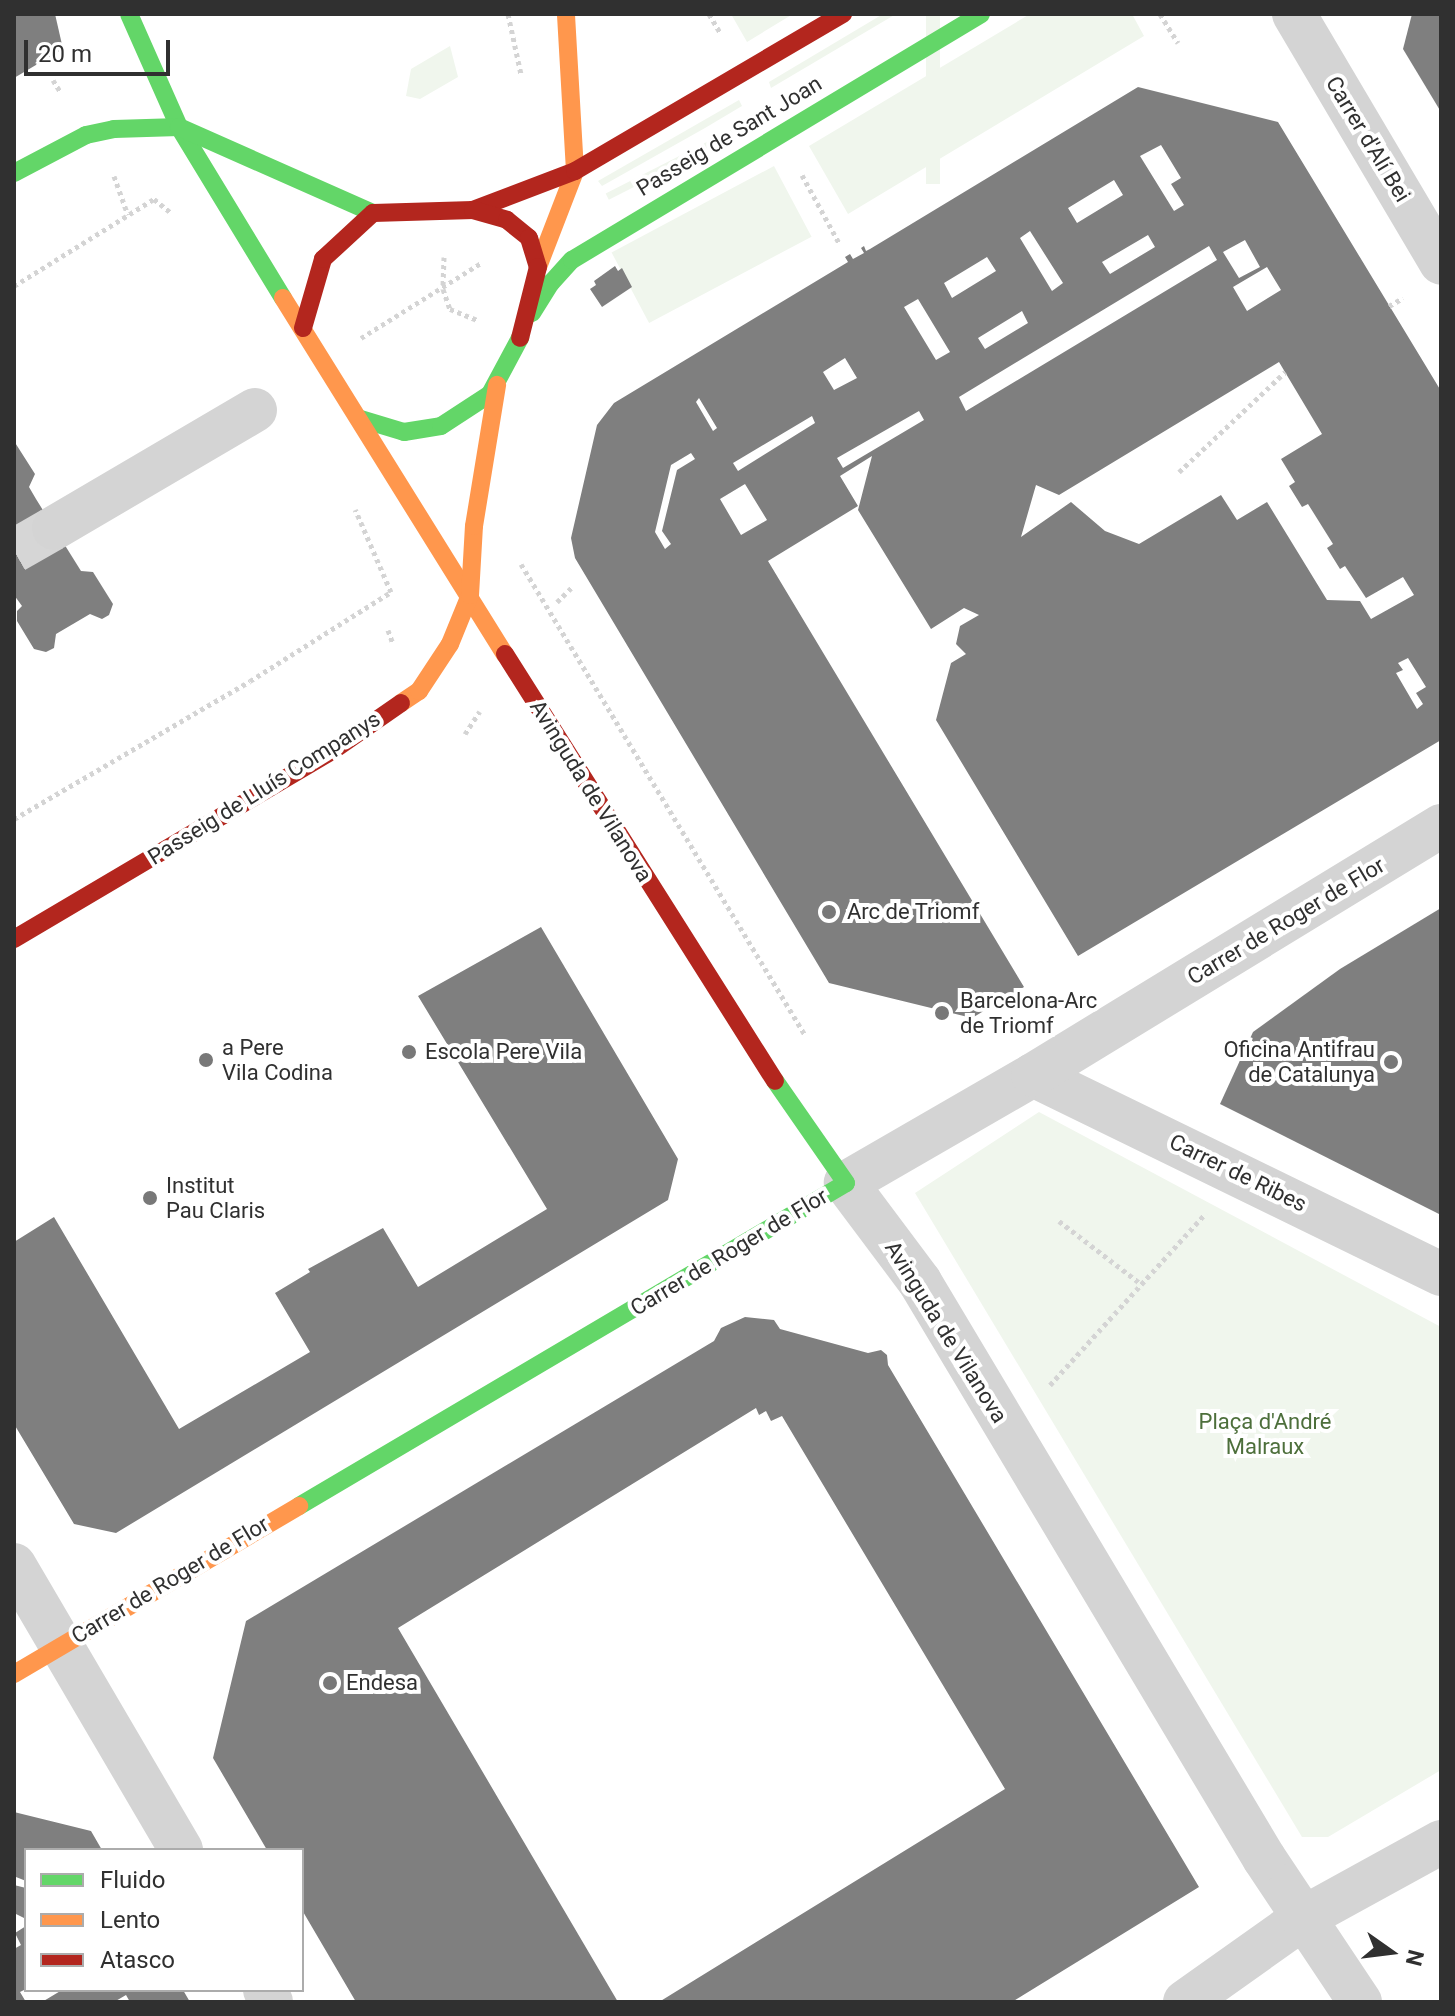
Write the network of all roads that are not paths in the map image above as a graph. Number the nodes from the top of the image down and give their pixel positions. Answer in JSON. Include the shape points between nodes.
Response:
{"nodes":[{"id":1,"x":129,"y":14,"type":"edge"},
{"id":2,"x":566,"y":14,"type":"edge"},
{"id":3,"x":843,"y":14,"type":"edge"},
{"id":4,"x":981,"y":14,"type":"edge"},
{"id":5,"x":1294,"y":14,"type":"edge"},
{"id":6,"x":179,"y":127,"type":"junction"},
{"id":7,"x":575,"y":171,"type":"junction"},
{"id":8,"x":14,"y":173,"type":"edge"},
{"id":9,"x":473,"y":210,"type":"junction"},
{"id":10,"x":373,"y":213,"type":"junction"},
{"id":11,"x":1441,"y":263,"type":"edge"},
{"id":12,"x":538,"y":267,"type":"junction"},
{"id":13,"x":524,"y":325,"type":"junction"},
{"id":14,"x":303,"y":328,"type":"junction"},
{"id":15,"x":497,"y":385,"type":"junction"},
{"id":16,"x":255,"y":410,"type":"dead end"},
{"id":17,"x":361,"y":419,"type":"junction"},
{"id":18,"x":54,"y":528,"type":"tunnel mouth"},
{"id":19,"x":470,"y":595,"type":"junction"},
{"id":20,"x":1441,"y":826,"type":"edge"},
{"id":21,"x":14,"y":939,"type":"edge"},
{"id":22,"x":1033,"y":1075,"type":"junction"},
{"id":23,"x":846,"y":1183,"type":"junction"},
{"id":24,"x":1441,"y":1274,"type":"edge"},
{"id":25,"x":14,"y":1565,"type":"edge"},
{"id":26,"x":60,"y":1645,"type":"junction"},
{"id":27,"x":14,"y":1674,"type":"edge"},
{"id":28,"x":1441,"y":1842,"type":"edge"},
{"id":29,"x":180,"y":1848,"type":"edge"},
{"id":30,"x":1303,"y":1918,"type":"junction"},
{"id":31,"x":1185,"y":2002,"type":"edge"},
{"id":32,"x":1360,"y":2002,"type":"edge"}],
"edges":[{"from":1,"to":6,"type":"main road"},
{"from":2,"to":7,"type":"main road"},
{"from":3,"to":7,"type":"main road"},
{"from":4,"to":13,"type":"main road","name":"Passeig de Sant Joan","via":[[572,260]]},
{"from":5,"to":11,"type":"street","name":"Carrer d'Alí Bei"},
{"from":6,"to":8,"type":"main road","via":[[86,135]]},
{"from":6,"to":10,"type":"main road"},
{"from":6,"to":14,"type":"main road"},
{"from":7,"to":9,"type":"main road"},
{"from":7,"to":12,"type":"main road"},
{"from":9,"to":10,"type":"main road"},
{"from":9,"to":12,"type":"main road","via":[[507,220],[529,238]]},
{"from":10,"to":14,"type":"main road","via":[[323,259]]},
{"from":12,"to":13,"type":"main road","name":"Passeig de Lluís Companys"},
{"from":13,"to":15,"type":"main road","name":"Passeig de Lluís Companys"},
{"from":14,"to":17,"type":"main road"},
{"from":15,"to":17,"type":"main road","name":"Passeig de Lluís Companys","via":[[470,411],[441,426],[404,432]]},
{"from":15,"to":19,"type":"main road","name":"Passeig de Lluís Companys","via":[[474,526]]},
{"from":16,"to":18,"type":"street"},
{"from":17,"to":19,"type":"main road"},
{"from":19,"to":21,"type":"main road","name":"Passeig de Lluís Companys","via":[[450,644],[419,691],[332,751]]},
{"from":19,"to":23,"type":"main road","name":"Avinguda de Vilanova","via":[[750,1044]]},
{"from":20,"to":22,"type":"street","name":"Carrer de Roger de Flor"},
{"from":22,"to":23,"type":"street","name":"Carrer de Roger de Flor"},
{"from":22,"to":24,"type":"street","name":"Carrer de Ribes"},
{"from":23,"to":26,"type":"main road","name":"Carrer de Roger de Flor"},
{"from":23,"to":30,"type":"street","name":"Avinguda de Vilanova","via":[[920,1282]]},
{"from":25,"to":26,"type":"street"},
{"from":26,"to":27,"type":"main road","name":"Carrer de Roger de Flor"},
{"from":26,"to":29,"type":"street"},
{"from":28,"to":30,"type":"street"},
{"from":30,"to":31,"type":"street"},
{"from":30,"to":32,"type":"street","name":"Avinguda de Vilanova"}]}
